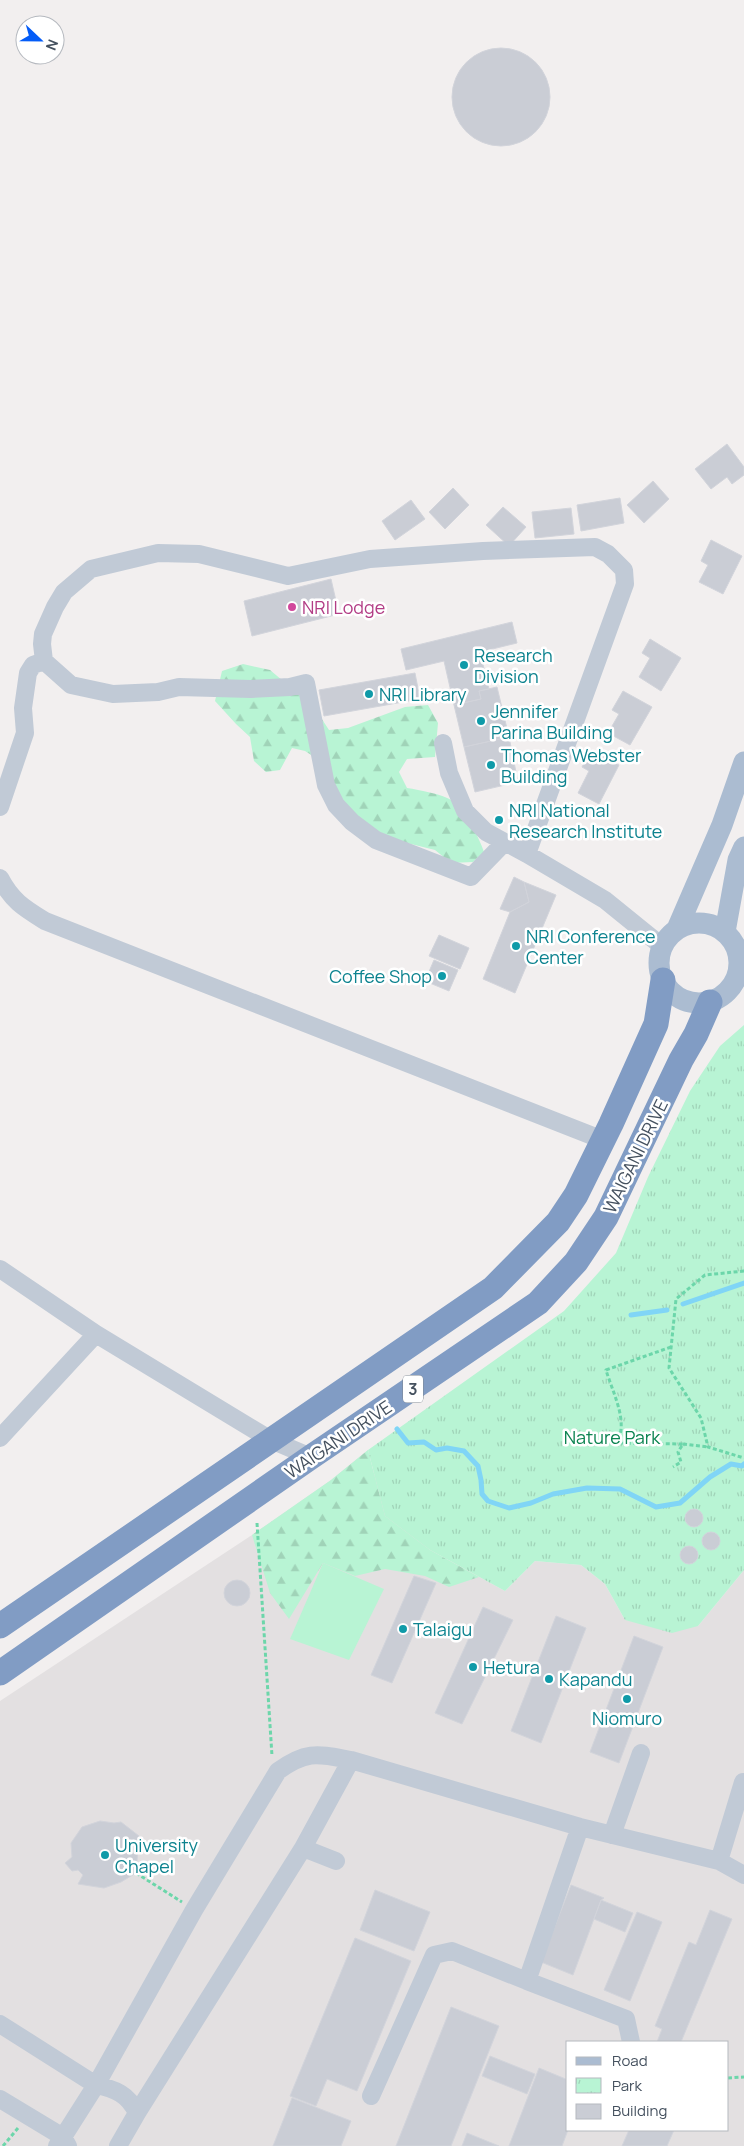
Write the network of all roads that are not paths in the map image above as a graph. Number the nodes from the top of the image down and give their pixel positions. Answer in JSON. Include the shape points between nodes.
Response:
{"nodes":[{"id":1,"x":44,"y":661,"type":"junction"},
{"id":2,"x":443,"y":743,"type":"dead end"},
{"id":3,"x":744,"y":762,"type":"edge"},
{"id":4,"x":0,"y":807,"type":"edge"},
{"id":5,"x":505,"y":842,"type":"junction"},
{"id":6,"x":744,"y":847,"type":"edge"},
{"id":7,"x":527,"y":854,"type":"junction"},
{"id":8,"x":0,"y":878,"type":"edge"},
{"id":9,"x":677,"y":929,"type":"junction"},
{"id":10,"x":735,"y":943,"type":"edge"},
{"id":11,"x":662,"y":947,"type":"junction"},
{"id":12,"x":663,"y":980,"type":"junction"},
{"id":13,"x":727,"y":997,"type":"edge"},
{"id":14,"x":603,"y":1140,"type":"junction"},
{"id":15,"x":0,"y":1270,"type":"edge"},
{"id":16,"x":96,"y":1334,"type":"junction"},
{"id":17,"x":0,"y":1438,"type":"edge"},
{"id":18,"x":272,"y":1440,"type":"junction"},
{"id":19,"x":311,"y":1457,"type":"junction"},
{"id":20,"x":0,"y":1626,"type":"edge"},
{"id":21,"x":0,"y":1673,"type":"edge"},
{"id":22,"x":641,"y":1753,"type":"dead end"},
{"id":23,"x":352,"y":1760,"type":"junction"},
{"id":24,"x":743,"y":1782,"type":"edge"},
{"id":25,"x":580,"y":1827,"type":"junction"},
{"id":26,"x":612,"y":1835,"type":"junction"},
{"id":27,"x":303,"y":1848,"type":"junction"},
{"id":28,"x":336,"y":1861,"type":"dead end"},
{"id":29,"x":719,"y":1861,"type":"junction"},
{"id":30,"x":744,"y":1875,"type":"edge"},
{"id":31,"x":527,"y":1981,"type":"junction"},
{"id":32,"x":0,"y":2024,"type":"edge"},
{"id":33,"x":631,"y":2041,"type":"edge"},
{"id":34,"x":96,"y":2085,"type":"junction"},
{"id":35,"x":371,"y":2096,"type":"dead end"},
{"id":36,"x":0,"y":2099,"type":"edge"},
{"id":37,"x":137,"y":2113,"type":"junction"},
{"id":38,"x":63,"y":2143,"type":"edge"},
{"id":39,"x":118,"y":2146,"type":"edge"}],
"edges":[{"from":1,"to":4,"type":"street","via":[[33,665],[28,673],[23,708],[26,733]]},
{"from":1,"to":5,"type":"street","via":[[71,685],[113,694],[158,692],[179,687],[251,689],[306,683],[326,785],[336,805],[352,822],[376,840],[471,877]]},
{"from":1,"to":7,"type":"street","via":[[43,634],[64,592],[91,570],[158,553],[199,554],[288,576],[370,559],[594,548],[608,554],[624,570],[625,584]]},
{"from":2,"to":5,"type":"street","via":[[449,774],[464,810],[486,832]]},
{"from":3,"to":9,"type":"main road","via":[[722,825]]},
{"from":5,"to":7,"type":"street"},
{"from":6,"to":10,"type":"main road","via":[[738,860]]},
{"from":7,"to":11,"type":"street","via":[[605,900]]},
{"from":8,"to":14,"type":"street","via":[[18,904],[45,921]]},
{"from":9,"to":10,"type":"main road","via":[[702,922],[714,925]]},
{"from":9,"to":11,"type":"main road"},
{"from":10,"to":13,"type":"main road","via":[[739,970]]},
{"from":11,"to":12,"type":"main road","via":[[660,969]]},
{"from":12,"to":13,"type":"main road","via":[[671,992],[696,1003]]},
{"from":12,"to":14,"type":"highway","name":"WAIGANI DRIVE","number":"3","via":[[656,1024]]},
{"from":13,"to":19,"type":"highway","name":"WAIGANI DRIVE","number":"3","via":[[696,1034],[606,1217],[557,1285],[507,1326]]},
{"from":14,"to":18,"type":"highway","name":"WAIGANI DRIVE","number":"3","via":[[576,1196],[558,1222],[493,1288]]},
{"from":15,"to":16,"type":"street"},
{"from":16,"to":17,"type":"street"},
{"from":16,"to":18,"type":"street"},
{"from":18,"to":19,"type":"street"},
{"from":18,"to":20,"type":"highway","name":"WAIGANI DRIVE","number":"3"},
{"from":19,"to":21,"type":"highway","name":"WAIGANI DRIVE","number":"3"},
{"from":22,"to":26,"type":"street"},
{"from":23,"to":25,"type":"street"},
{"from":23,"to":27,"type":"street"},
{"from":23,"to":34,"type":"street","via":[[307,1755],[278,1771],[194,1910]]},
{"from":24,"to":29,"type":"street"},
{"from":25,"to":26,"type":"street"},
{"from":25,"to":31,"type":"street"},
{"from":26,"to":29,"type":"street"},
{"from":27,"to":28,"type":"street"},
{"from":27,"to":37,"type":"street"},
{"from":29,"to":30,"type":"street"},
{"from":31,"to":33,"type":"street","via":[[626,2019]]},
{"from":31,"to":35,"type":"street","via":[[452,1952],[434,1955]]},
{"from":32,"to":34,"type":"street"},
{"from":34,"to":37,"type":"street","via":[[126,2096]]},
{"from":34,"to":38,"type":"street"},
{"from":36,"to":38,"type":"street","via":[[29,2116]]},
{"from":37,"to":39,"type":"street"}]}
